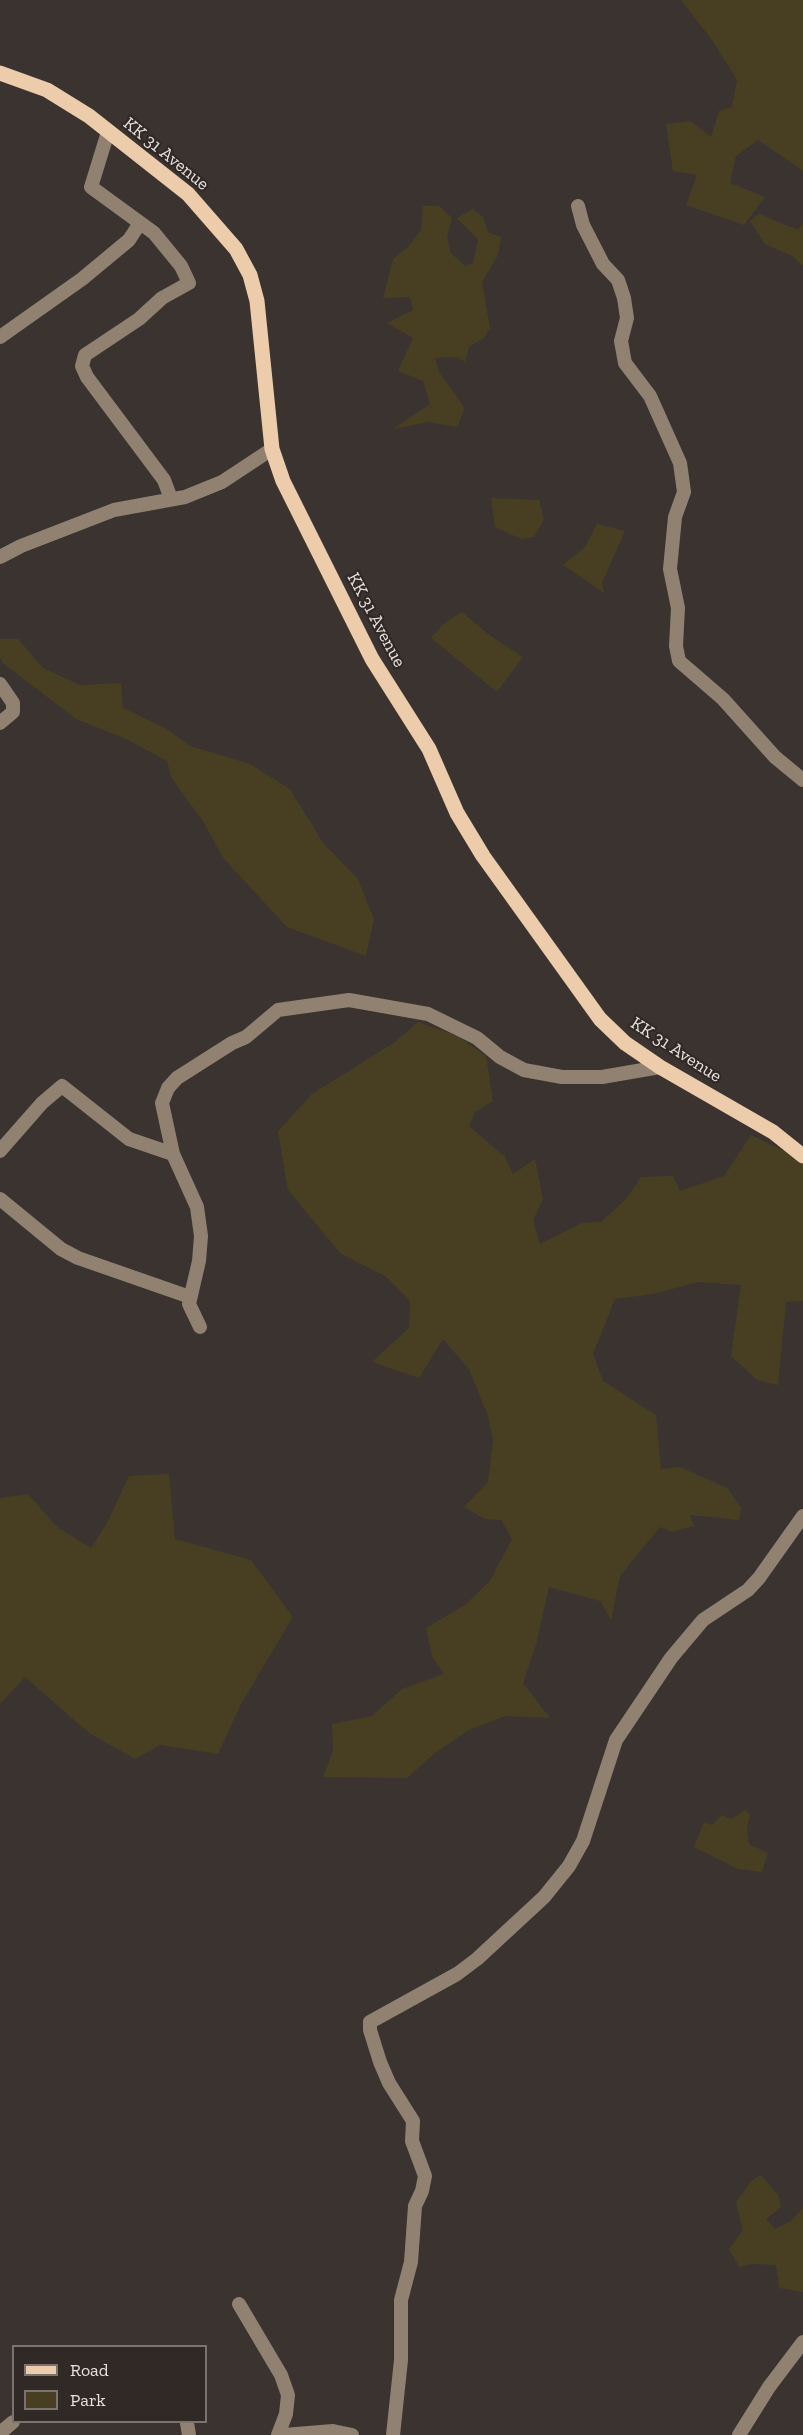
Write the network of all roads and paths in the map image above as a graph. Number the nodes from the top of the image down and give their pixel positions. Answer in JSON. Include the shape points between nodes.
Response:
{"nodes":[{"id":1,"x":0,"y":73,"type":"edge"},
{"id":2,"x":108,"y":132,"type":"junction"},
{"id":3,"x":578,"y":206,"type":"dead end"},
{"id":4,"x":140,"y":223,"type":"junction"},
{"id":5,"x":0,"y":337,"type":"edge"},
{"id":6,"x":272,"y":449,"type":"junction"},
{"id":7,"x":170,"y":496,"type":"dead end"},
{"id":8,"x":0,"y":557,"type":"edge"},
{"id":9,"x":0,"y":684,"type":"edge"},
{"id":10,"x":0,"y":723,"type":"edge"},
{"id":11,"x":803,"y":780,"type":"edge"},
{"id":12,"x":660,"y":1067,"type":"junction"},
{"id":13,"x":0,"y":1152,"type":"edge"},
{"id":14,"x":173,"y":1154,"type":"junction"},
{"id":15,"x":803,"y":1156,"type":"edge"},
{"id":16,"x":0,"y":1199,"type":"edge"},
{"id":17,"x":190,"y":1297,"type":"junction"},
{"id":18,"x":200,"y":1326,"type":"dead end"},
{"id":19,"x":803,"y":1516,"type":"edge"},
{"id":20,"x":238,"y":2304,"type":"dead end"},
{"id":21,"x":803,"y":2342,"type":"edge"},
{"id":22,"x":12,"y":2423,"type":"edge"},
{"id":23,"x":0,"y":2433,"type":"edge"},
{"id":24,"x":278,"y":2435,"type":"edge"},
{"id":25,"x":284,"y":2435,"type":"edge"},
{"id":26,"x":352,"y":2435,"type":"edge"},
{"id":27,"x":393,"y":2435,"type":"edge"},
{"id":28,"x":739,"y":2435,"type":"edge"}],
"edges":[{"from":1,"to":2,"type":"main road","name":"KK 31 Avenue","via":[[47,90]]},
{"from":2,"to":4,"type":"street","via":[[91,187]]},
{"from":2,"to":6,"type":"main road","name":"KK 31 Avenue","via":[[188,194],[222,230],[250,275],[263,341]]},
{"from":3,"to":11,"type":"street","via":[[583,225],[603,264],[618,280],[624,298],[627,318],[621,341],[625,363],[650,396],[680,463],[684,492],[675,517],[670,568],[678,608],[679,661],[723,699],[775,757]]},
{"from":4,"to":5,"type":"street","via":[[129,240],[82,279]]},
{"from":4,"to":7,"type":"street","via":[[154,233],[181,266],[189,283],[162,298],[139,319],[85,355],[82,366],[164,480]]},
{"from":6,"to":8,"type":"street","via":[[222,482],[185,497],[114,510]]},
{"from":6,"to":12,"type":"main road","name":"KK 31 Avenue","via":[[283,481],[372,659],[429,749],[483,856],[600,1019],[625,1043]]},
{"from":9,"to":10,"type":"street","via":[[13,703],[13,712]]},
{"from":12,"to":14,"type":"street","via":[[602,1077],[562,1077],[524,1070],[477,1038],[428,1014],[349,1000],[287,1008],[278,1010],[246,1037],[177,1078],[168,1088],[162,1103]]},
{"from":12,"to":15,"type":"main road","name":"KK 31 Avenue","via":[[772,1132]]},
{"from":13,"to":14,"type":"street","via":[[62,1086],[129,1140]]},
{"from":14,"to":17,"type":"street","via":[[197,1207],[201,1236]]},
{"from":16,"to":17,"type":"street","via":[[61,1249],[78,1258]]},
{"from":17,"to":18,"type":"street","via":[[192,1314]]},
{"from":19,"to":27,"type":"street","via":[[748,1590],[703,1620],[671,1658],[616,1740],[583,1841],[544,1897],[457,1974],[370,2022],[389,2083],[413,2121],[412,2141],[425,2176],[415,2206],[411,2262],[401,2300],[401,2360]]},
{"from":20,"to":24,"type":"street","via":[[281,2375],[288,2395]]},
{"from":21,"to":28,"type":"street"},
{"from":22,"to":23,"type":"street"},
{"from":25,"to":26,"type":"street","via":[[333,2431]]}]}
